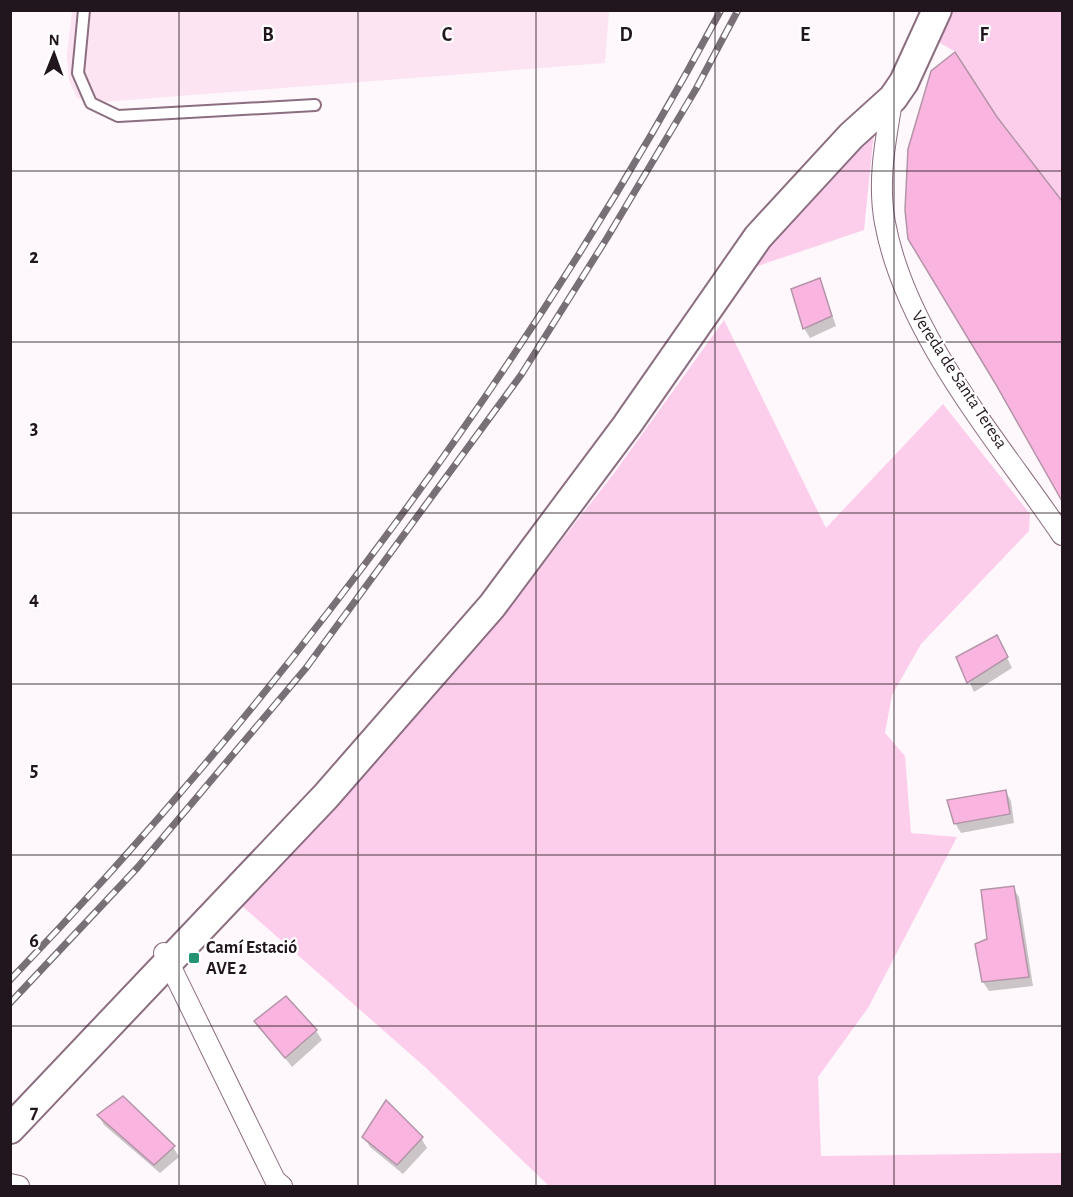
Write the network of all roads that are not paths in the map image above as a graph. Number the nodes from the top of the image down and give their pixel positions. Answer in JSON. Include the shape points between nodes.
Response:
{"nodes":[{"id":1,"x":84,"y":10,"type":"edge"},
{"id":2,"x":925,"y":10,"type":"edge"},
{"id":3,"x":937,"y":10,"type":"edge"},
{"id":4,"x":897,"y":69,"type":"junction"},
{"id":5,"x":893,"y":98,"type":"junction"},
{"id":6,"x":315,"y":105,"type":"dead end"},
{"id":7,"x":1062,"y":535,"type":"edge"},
{"id":8,"x":167,"y":957,"type":"junction"},
{"id":9,"x":10,"y":1112,"type":"edge"},
{"id":10,"x":10,"y":1129,"type":"edge"},
{"id":11,"x":10,"y":1184,"type":"edge"},
{"id":12,"x":19,"y":1186,"type":"edge"},
{"id":13,"x":282,"y":1186,"type":"edge"}],
"edges":[{"from":1,"to":6,"type":"lane","via":[[78,73],[91,103],[118,116]]},
{"from":2,"to":4,"type":"street"},
{"from":3,"to":5,"type":"street"},
{"from":4,"to":5,"type":"street","name":"Vereda de Santa Teresa"},
{"from":4,"to":8,"type":"street","via":[[734,251],[570,484],[464,626]]},
{"from":5,"to":7,"type":"street","name":"Vereda de Santa Teresa","via":[[882,163],[885,222],[911,307],[966,398]]},
{"from":5,"to":8,"type":"street","via":[[851,136],[758,237],[627,425],[492,606],[326,796]]},
{"from":8,"to":9,"type":"street"},
{"from":8,"to":10,"type":"street"},
{"from":8,"to":13,"type":"street","via":[[275,1180]]},
{"from":11,"to":12,"type":"street"}]}
